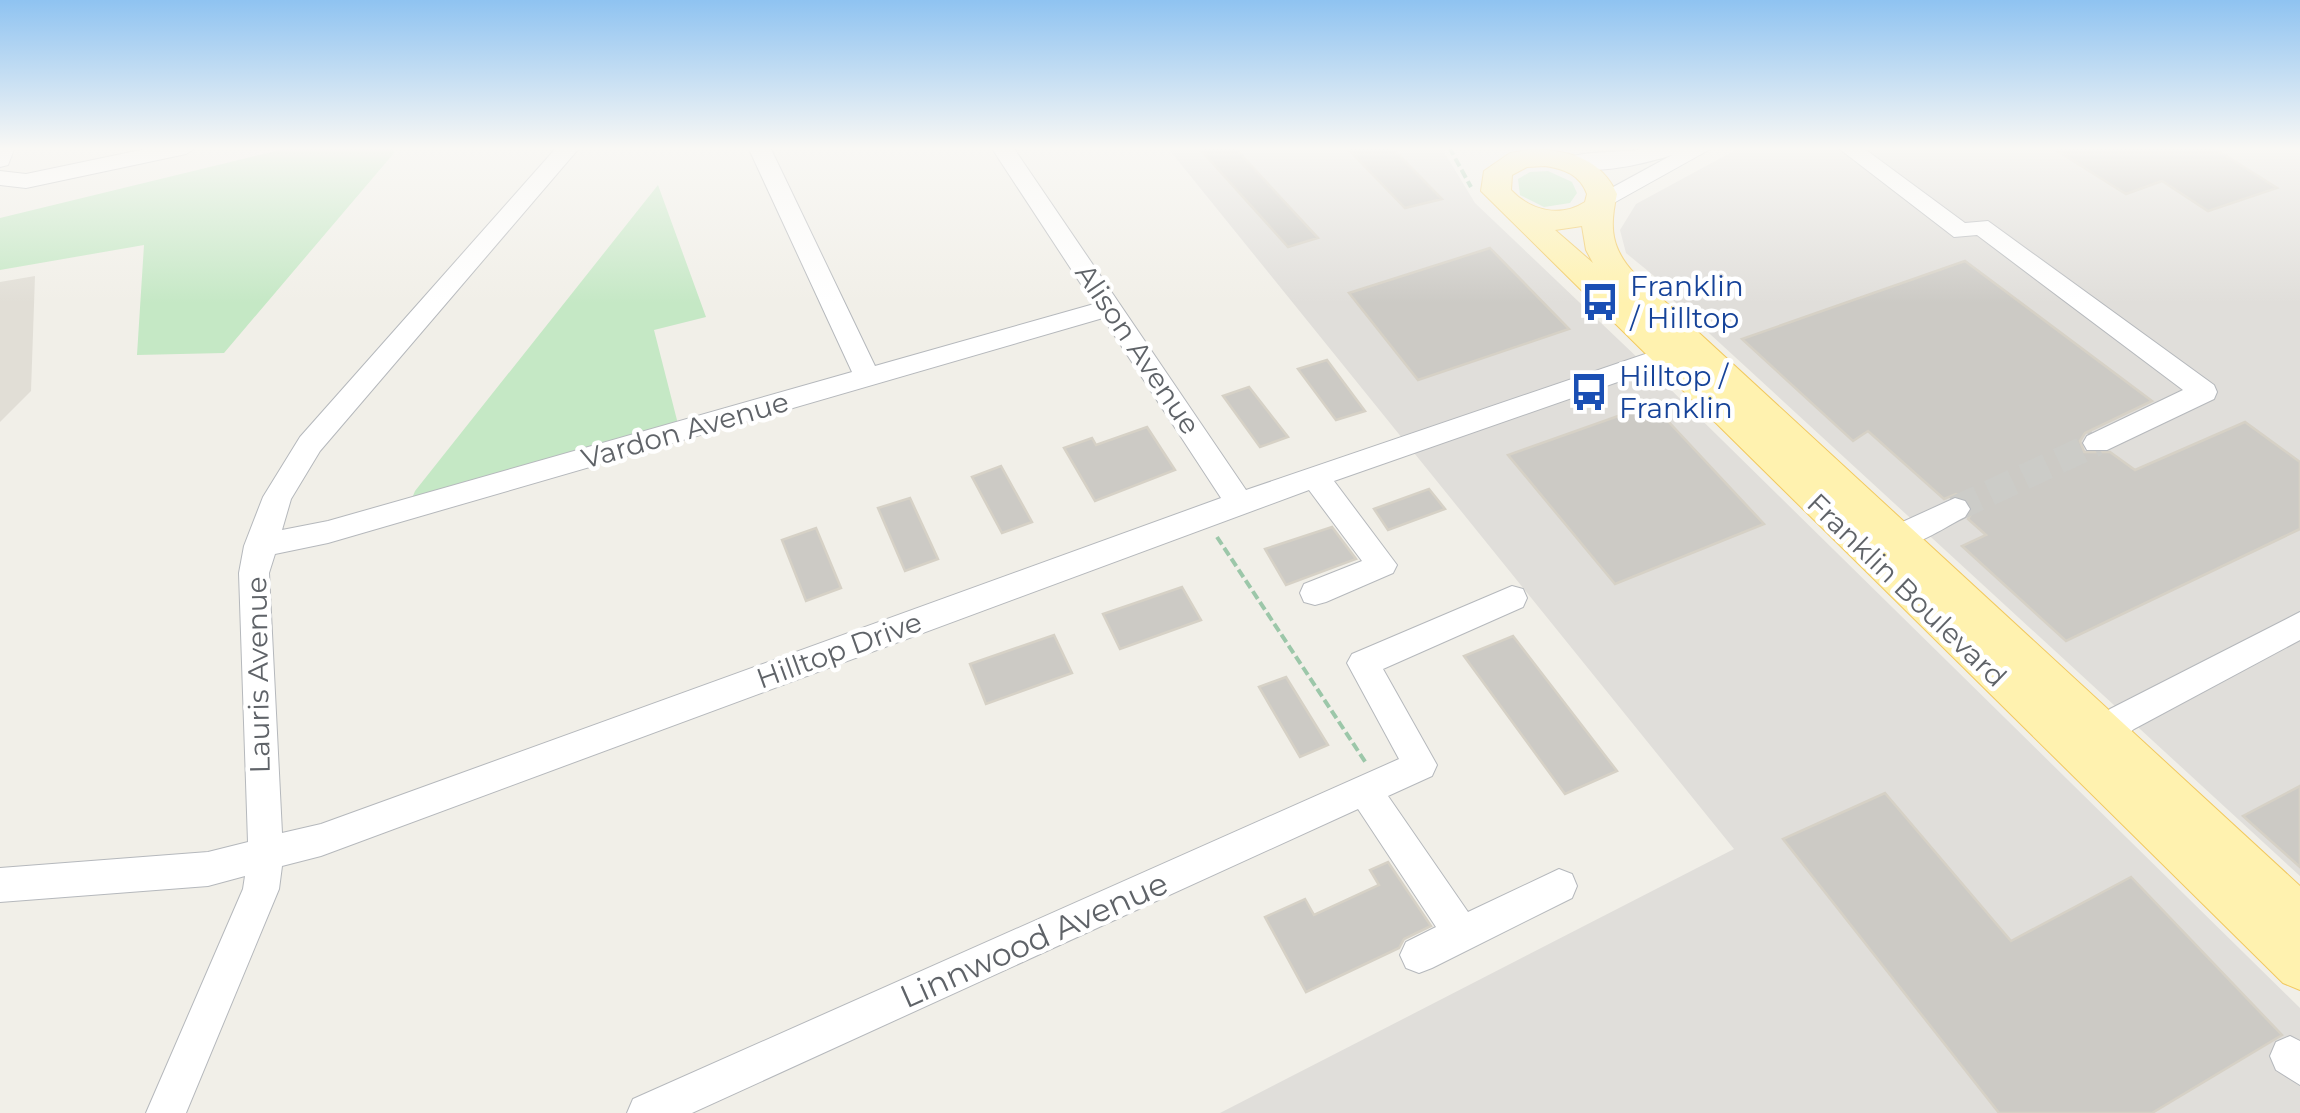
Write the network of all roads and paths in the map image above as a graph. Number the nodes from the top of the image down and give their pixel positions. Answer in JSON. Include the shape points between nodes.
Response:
{"nodes":[{"id":1,"x":524,"y":199,"type":"edge"},
{"id":2,"x":784,"y":199,"type":"edge"},
{"id":3,"x":1037,"y":199,"type":"edge"},
{"id":4,"x":1504,"y":199,"type":"edge"},
{"id":5,"x":1600,"y":199,"type":"edge"},
{"id":6,"x":1609,"y":199,"type":"edge"},
{"id":7,"x":1918,"y":199,"type":"edge"},
{"id":8,"x":1600,"y":204,"type":"junction"},
{"id":9,"x":1515,"y":210,"type":"junction"},
{"id":10,"x":1110,"y":308,"type":"junction"},
{"id":11,"x":1666,"y":356,"type":"junction"},
{"id":12,"x":868,"y":378,"type":"junction"},
{"id":13,"x":2097,"y":443,"type":"tunnel mouth"},
{"id":14,"x":1315,"y":477,"type":"junction"},
{"id":15,"x":1240,"y":502,"type":"junction"},
{"id":16,"x":1956,"y":509,"type":"tunnel mouth"},
{"id":17,"x":1204,"y":516,"type":"junction"},
{"id":18,"x":1897,"y":537,"type":"junction"},
{"id":19,"x":259,"y":546,"type":"junction"},
{"id":20,"x":1314,"y":593,"type":"dead end"},
{"id":21,"x":1512,"y":598,"type":"dead end"},
{"id":22,"x":2300,"y":625,"type":"edge"},
{"id":23,"x":2105,"y":732,"type":"junction"},
{"id":24,"x":1373,"y":789,"type":"junction"},
{"id":25,"x":266,"y":856,"type":"junction"},
{"id":26,"x":0,"y":885,"type":"edge"},
{"id":27,"x":1560,"y":886,"type":"dead end"},
{"id":28,"x":2300,"y":916,"type":"edge"},
{"id":29,"x":1461,"y":934,"type":"junction"},
{"id":30,"x":1419,"y":955,"type":"dead end"},
{"id":31,"x":2300,"y":967,"type":"edge"},
{"id":32,"x":166,"y":1113,"type":"edge"},
{"id":33,"x":647,"y":1113,"type":"edge"}],
"edges":[{"from":1,"to":19,"type":"street","name":"Lauris Avenue","via":[[310,444],[276,498]]},
{"from":2,"to":12,"type":"street"},
{"from":3,"to":10,"type":"street","name":"Alison Avenue"},
{"from":4,"to":9,"type":"main road"},
{"from":5,"to":8,"type":"main road"},
{"from":6,"to":8,"type":"street"},
{"from":7,"to":13,"type":"street","via":[[1962,232],[1980,226],[2204,392]]},
{"from":8,"to":9,"type":"main road","via":[[1566,220]]},
{"from":8,"to":18,"type":"main road","name":"Franklin Boulevard","via":[[1594,228],[1604,259]]},
{"from":9,"to":11,"type":"main road","name":"Franklin Boulevard"},
{"from":10,"to":12,"type":"street","name":"Vardon Avenue"},
{"from":10,"to":15,"type":"street","name":"Alison Avenue"},
{"from":11,"to":14,"type":"street","name":"Hilltop Drive"},
{"from":11,"to":31,"type":"main road","name":"Franklin Boulevard"},
{"from":12,"to":19,"type":"street","name":"Vardon Avenue"},
{"from":14,"to":15,"type":"street","name":"Hilltop Drive"},
{"from":14,"to":20,"type":"street","via":[[1382,565]]},
{"from":15,"to":17,"type":"street","name":"Hilltop Drive"},
{"from":16,"to":18,"type":"street"},
{"from":17,"to":24,"type":"path"},
{"from":17,"to":25,"type":"street","name":"Hilltop Drive"},
{"from":18,"to":23,"type":"main road","name":"Franklin Boulevard"},
{"from":19,"to":25,"type":"street","name":"Lauris Avenue","via":[[255,671]]},
{"from":21,"to":24,"type":"street","name":"Linnwood Avenue","via":[[1363,662],[1420,765]]},
{"from":22,"to":23,"type":"street"},
{"from":23,"to":28,"type":"main road","name":"Franklin Boulevard"},
{"from":24,"to":29,"type":"street"},
{"from":24,"to":33,"type":"street","name":"Linnwood Avenue"},
{"from":25,"to":26,"type":"street","name":"Hilltop Drive","via":[[208,869]]},
{"from":25,"to":32,"type":"street","name":"Lauris Avenue","via":[[262,889]]},
{"from":27,"to":29,"type":"street"},
{"from":29,"to":30,"type":"street"}]}
